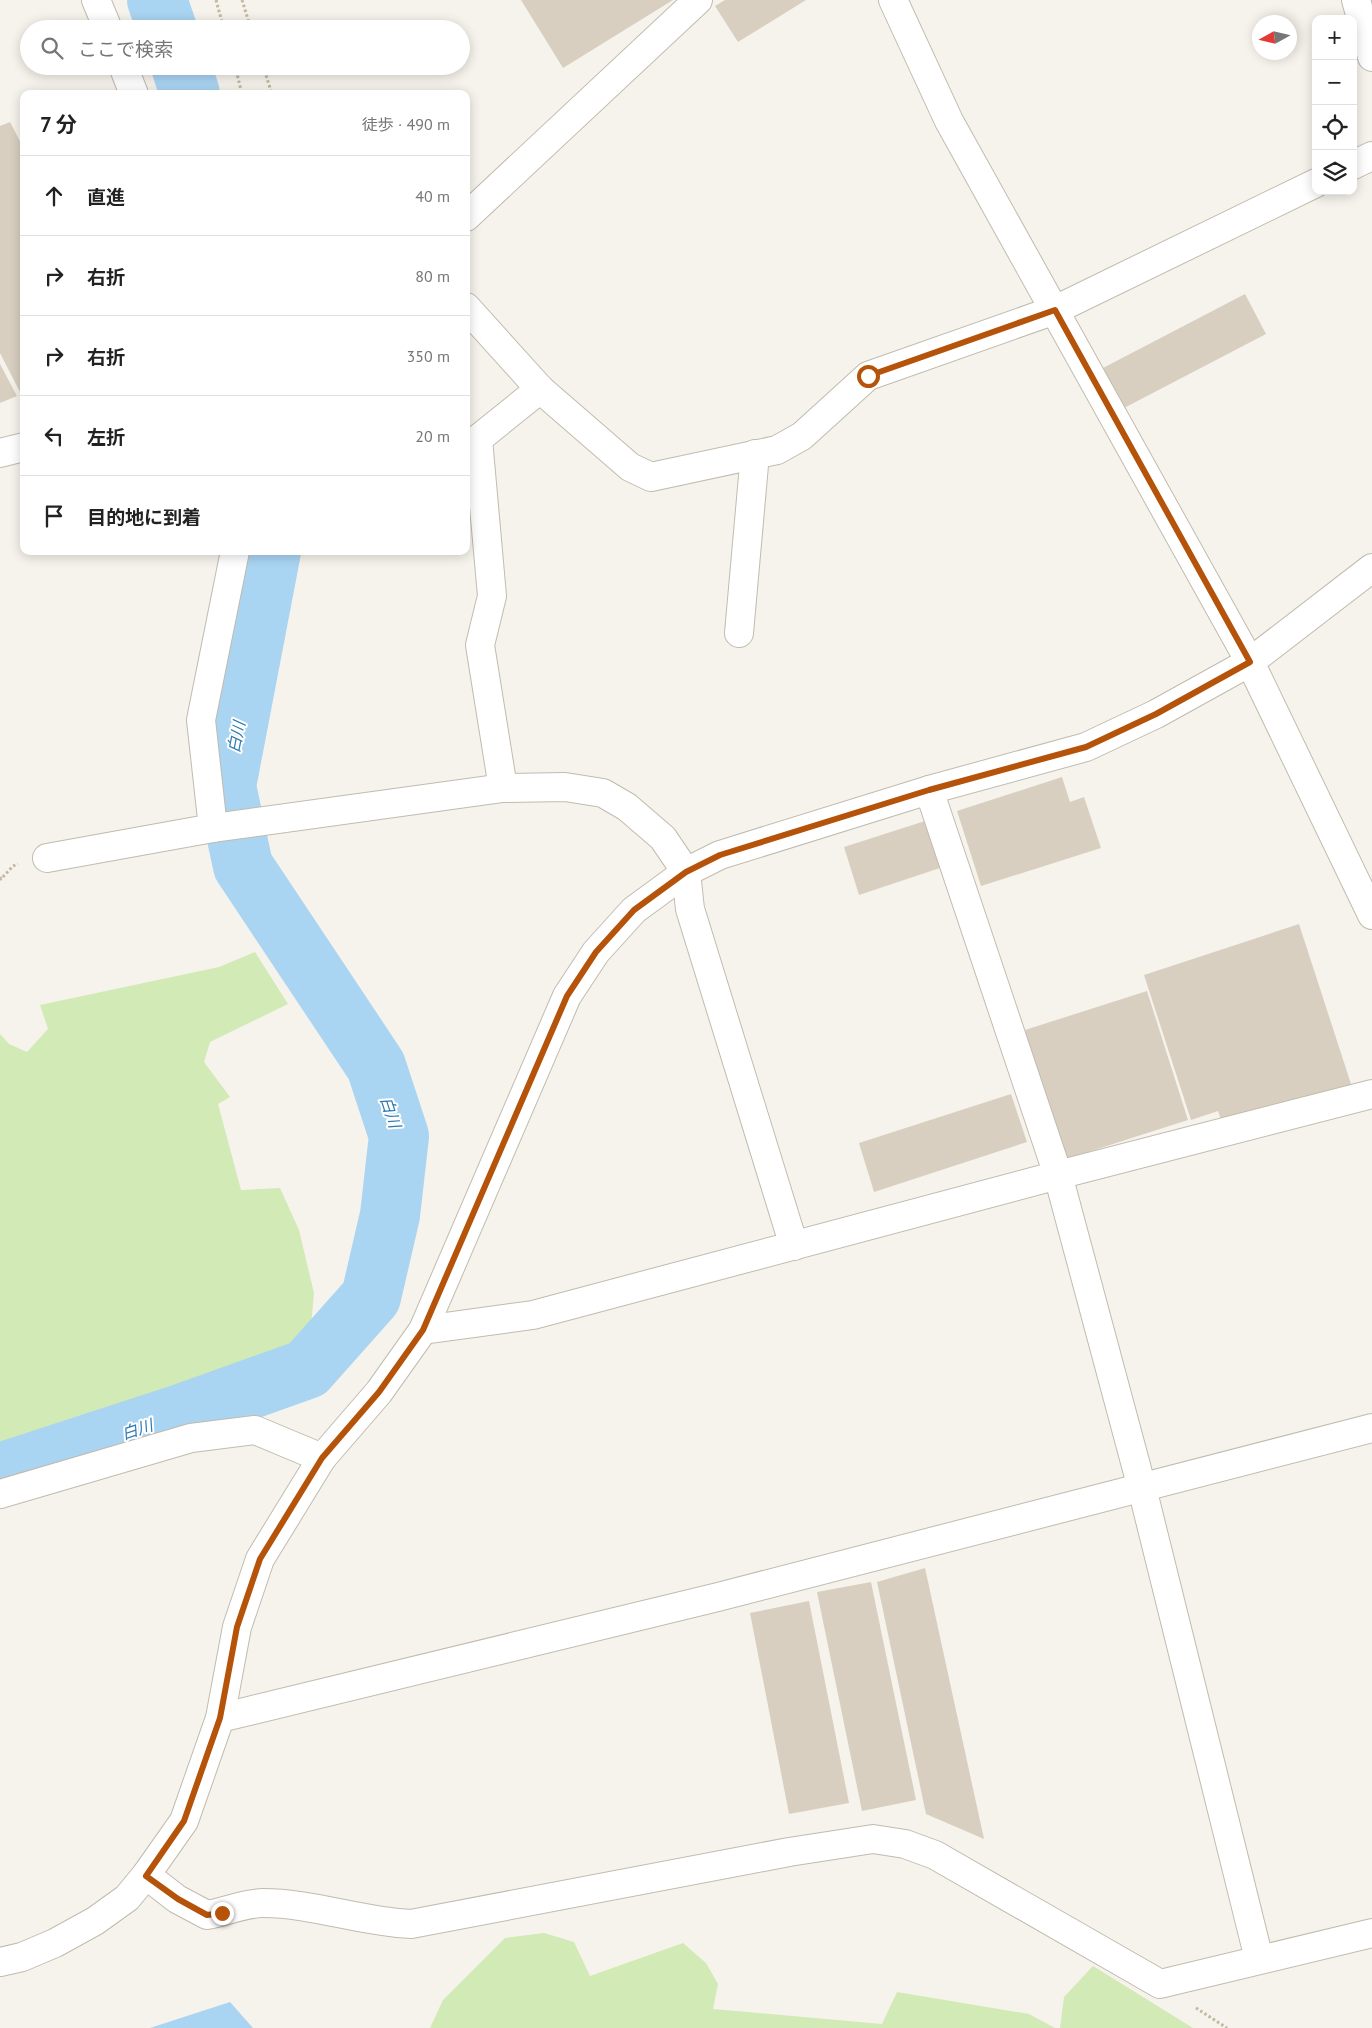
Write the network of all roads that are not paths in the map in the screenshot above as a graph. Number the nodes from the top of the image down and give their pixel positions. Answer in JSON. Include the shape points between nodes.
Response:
{"nodes":[{"id":1,"x":96,"y":0,"type":"edge"},
{"id":2,"x":698,"y":0,"type":"edge"},
{"id":3,"x":893,"y":0,"type":"edge"},
{"id":4,"x":1356,"y":0,"type":"edge"},
{"id":5,"x":104,"y":20,"type":"edge"},
{"id":6,"x":1372,"y":57,"type":"edge"},
{"id":7,"x":127,"y":75,"type":"edge"},
{"id":8,"x":132,"y":90,"type":"edge"},
{"id":9,"x":1372,"y":156,"type":"edge"},
{"id":10,"x":1357,"y":163,"type":"edge"},
{"id":11,"x":1312,"y":185,"type":"edge"},
{"id":12,"x":470,"y":214,"type":"edge"},
{"id":13,"x":1055,"y":310,"type":"junction"},
{"id":14,"x":470,"y":311,"type":"edge"},
{"id":15,"x":540,"y":388,"type":"junction"},
{"id":16,"x":20,"y":448,"type":"edge"},
{"id":17,"x":0,"y":453,"type":"edge"},
{"id":18,"x":755,"y":454,"type":"junction"},
{"id":19,"x":235,"y":555,"type":"edge"},
{"id":20,"x":1372,"y":568,"type":"edge"},
{"id":21,"x":739,"y":634,"type":"dead end"},
{"id":22,"x":1250,"y":662,"type":"junction"},
{"id":23,"x":503,"y":788,"type":"junction"},
{"id":24,"x":929,"y":790,"type":"junction"},
{"id":25,"x":213,"y":828,"type":"junction"},
{"id":26,"x":47,"y":858,"type":"dead end"},
{"id":27,"x":686,"y":872,"type":"junction"},
{"id":28,"x":1372,"y":915,"type":"edge"},
{"id":29,"x":1372,"y":1094,"type":"edge"},
{"id":30,"x":1058,"y":1175,"type":"junction"},
{"id":31,"x":794,"y":1246,"type":"junction"},
{"id":32,"x":423,"y":1330,"type":"junction"},
{"id":33,"x":1372,"y":1428,"type":"edge"},
{"id":34,"x":322,"y":1458,"type":"junction"},
{"id":35,"x":1142,"y":1488,"type":"junction"},
{"id":36,"x":0,"y":1494,"type":"edge"},
{"id":37,"x":220,"y":1718,"type":"junction"},
{"id":38,"x":146,"y":1876,"type":"junction"},
{"id":39,"x":1372,"y":1933,"type":"edge"},
{"id":40,"x":1259,"y":1960,"type":"junction"},
{"id":41,"x":0,"y":1962,"type":"edge"}],
"edges":[{"from":1,"to":5,"type":"street"},
{"from":2,"to":12,"type":"street"},
{"from":3,"to":13,"type":"street","via":[[949,121]]},
{"from":4,"to":6,"type":"street"},
{"from":7,"to":8,"type":"street"},
{"from":9,"to":10,"type":"street"},
{"from":11,"to":13,"type":"street"},
{"from":13,"to":18,"type":"street","via":[[868,376],[802,436],[776,450]]},
{"from":13,"to":22,"type":"street"},
{"from":14,"to":15,"type":"street"},
{"from":15,"to":18,"type":"street","via":[[630,468],[651,477]]},
{"from":15,"to":23,"type":"street","via":[[478,439],[492,596],[480,645]]},
{"from":16,"to":17,"type":"street"},
{"from":18,"to":21,"type":"street"},
{"from":19,"to":25,"type":"street","via":[[201,720]]},
{"from":20,"to":22,"type":"street"},
{"from":22,"to":24,"type":"street","via":[[1156,714],[1086,747]]},
{"from":22,"to":28,"type":"street"},
{"from":23,"to":25,"type":"street"},
{"from":23,"to":27,"type":"street","via":[[565,788],[603,793],[627,807],[663,838]]},
{"from":24,"to":27,"type":"street","via":[[720,855]]},
{"from":24,"to":30,"type":"street"},
{"from":25,"to":26,"type":"street"},
{"from":27,"to":31,"type":"street","via":[[690,909]]},
{"from":27,"to":32,"type":"street","via":[[634,910],[596,952],[567,996]]},
{"from":29,"to":30,"type":"street"},
{"from":30,"to":31,"type":"street"},
{"from":30,"to":35,"type":"street"},
{"from":31,"to":32,"type":"street","via":[[533,1315]]},
{"from":32,"to":34,"type":"street","via":[[379,1392]]},
{"from":33,"to":35,"type":"street"},
{"from":34,"to":36,"type":"street","via":[[255,1430],[191,1438]]},
{"from":34,"to":37,"type":"street","via":[[260,1559],[237,1627]]},
{"from":35,"to":37,"type":"street","via":[[718,1597]]},
{"from":35,"to":40,"type":"street"},
{"from":37,"to":38,"type":"street","via":[[184,1821]]},
{"from":38,"to":40,"type":"street","via":[[207,1915],[260,1903],[287,1904],[385,1923],[411,1924],[872,1839],[904,1844],[935,1855],[1160,1984]]},
{"from":38,"to":41,"type":"street","via":[[127,1898],[95,1922],[22,1957]]},
{"from":39,"to":40,"type":"street"}]}
